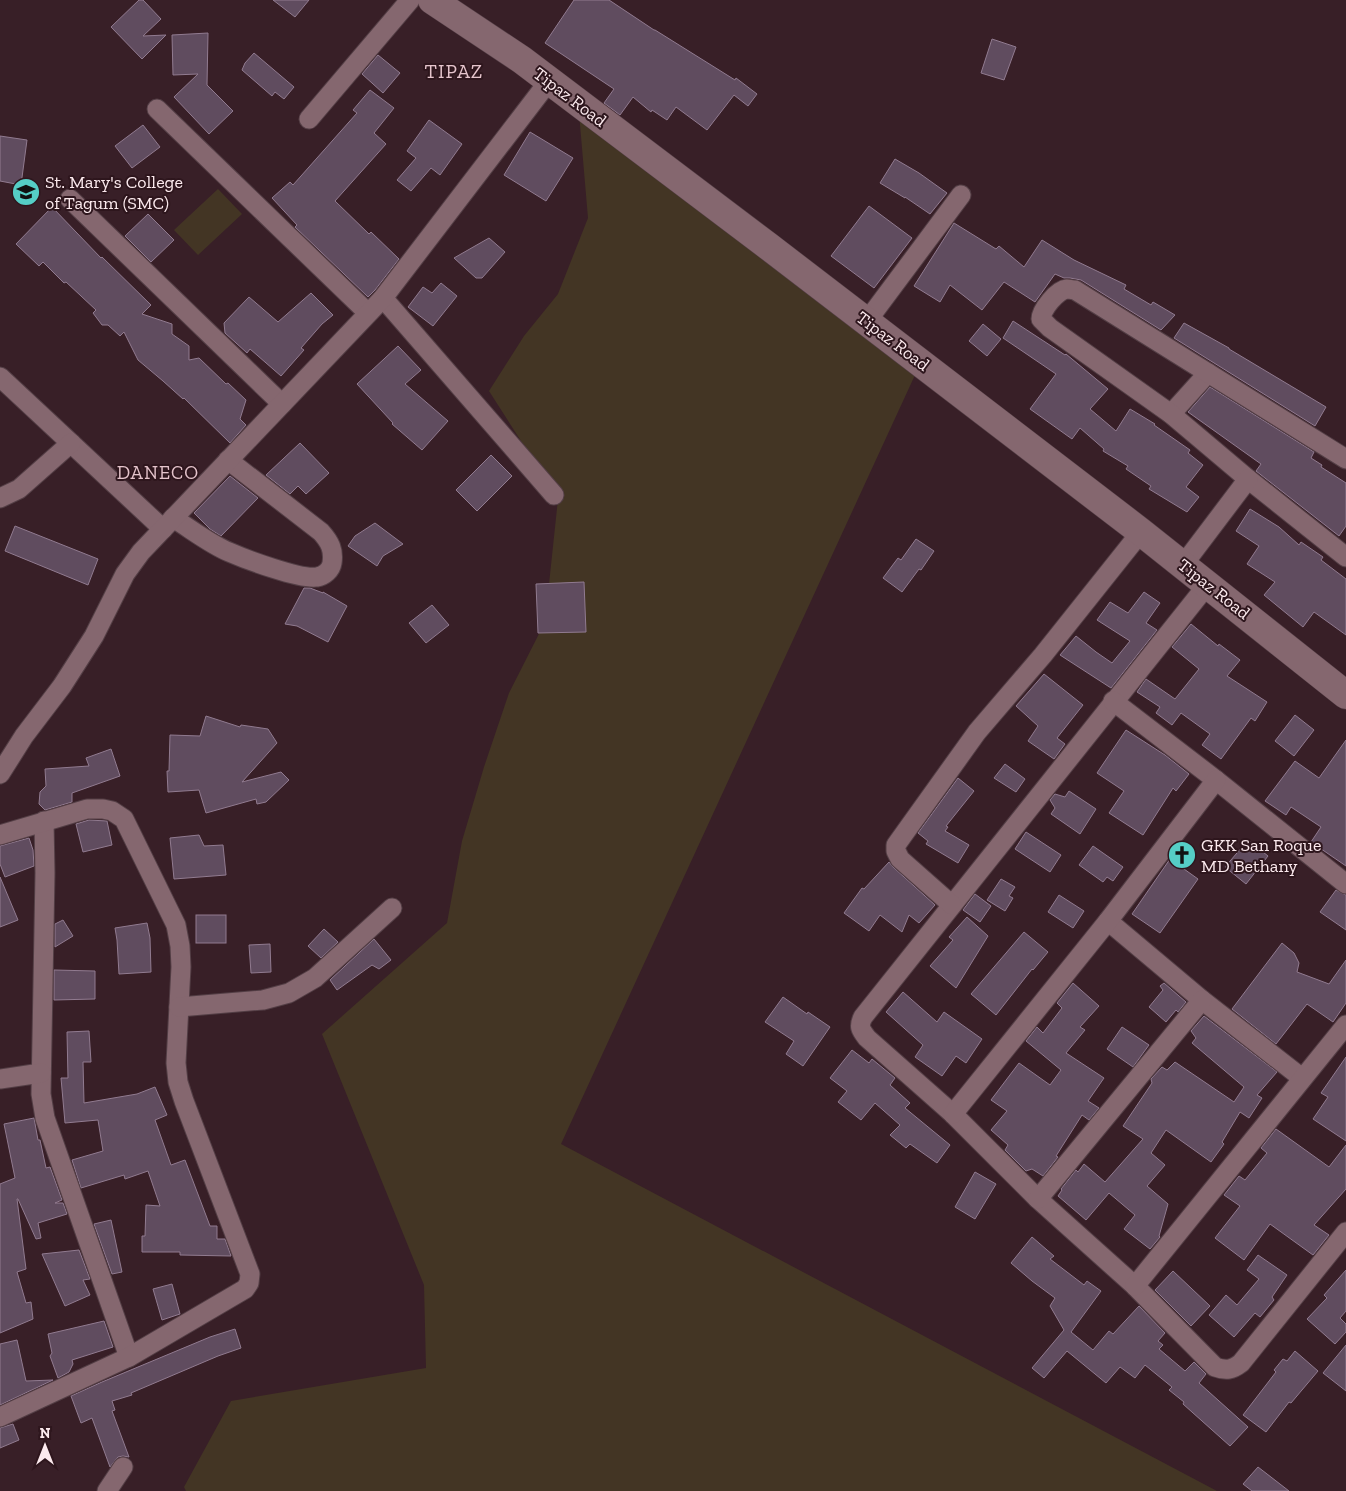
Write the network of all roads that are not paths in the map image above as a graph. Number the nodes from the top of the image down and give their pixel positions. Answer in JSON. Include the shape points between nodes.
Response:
{"nodes":[{"id":1,"x":410,"y":0,"type":"edge"},
{"id":2,"x":432,"y":0,"type":"edge"},
{"id":3,"x":549,"y":81,"type":"junction"},
{"id":4,"x":157,"y":109,"type":"dead end"},
{"id":5,"x":309,"y":119,"type":"dead end"},
{"id":6,"x":961,"y":195,"type":"dead end"},
{"id":7,"x":70,"y":199,"type":"dead end"},
{"id":8,"x":383,"y":298,"type":"junction"},
{"id":9,"x":368,"y":314,"type":"junction"},
{"id":10,"x":867,"y":321,"type":"junction"},
{"id":11,"x":1208,"y":373,"type":"junction"},
{"id":12,"x":0,"y":377,"type":"edge"},
{"id":13,"x":282,"y":404,"type":"junction"},
{"id":14,"x":1171,"y":414,"type":"junction"},
{"id":15,"x":71,"y":443,"type":"junction"},
{"id":16,"x":1346,"y":459,"type":"edge"},
{"id":17,"x":228,"y":460,"type":"junction"},
{"id":18,"x":1248,"y":479,"type":"junction"},
{"id":19,"x":554,"y":496,"type":"dead end"},
{"id":20,"x":0,"y":498,"type":"edge"},
{"id":21,"x":168,"y":524,"type":"junction"},
{"id":22,"x":1141,"y":532,"type":"junction"},
{"id":23,"x":1345,"y":553,"type":"edge"},
{"id":24,"x":1183,"y":565,"type":"junction"},
{"id":25,"x":1208,"y":584,"type":"junction"},
{"id":26,"x":1346,"y":694,"type":"edge"},
{"id":27,"x":1113,"y":701,"type":"junction"},
{"id":28,"x":0,"y":774,"type":"edge"},
{"id":29,"x":1216,"y":780,"type":"junction"},
{"id":30,"x":44,"y":821,"type":"junction"},
{"id":31,"x":0,"y":835,"type":"edge"},
{"id":32,"x":1346,"y":884,"type":"edge"},
{"id":33,"x":952,"y":905,"type":"junction"},
{"id":34,"x":392,"y":908,"type":"dead end"},
{"id":35,"x":1108,"y":921,"type":"junction"},
{"id":36,"x":1202,"y":1000,"type":"junction"},
{"id":37,"x":179,"y":1008,"type":"junction"},
{"id":38,"x":1346,"y":1025,"type":"edge"},
{"id":39,"x":41,"y":1072,"type":"junction"},
{"id":40,"x":1302,"y":1078,"type":"junction"},
{"id":41,"x":0,"y":1079,"type":"edge"},
{"id":42,"x":954,"y":1114,"type":"junction"},
{"id":43,"x":1038,"y":1198,"type":"junction"},
{"id":44,"x":1346,"y":1232,"type":"edge"},
{"id":45,"x":1135,"y":1286,"type":"junction"},
{"id":46,"x":129,"y":1357,"type":"junction"},
{"id":47,"x":0,"y":1417,"type":"edge"},
{"id":48,"x":123,"y":1467,"type":"dead end"},
{"id":49,"x":107,"y":1491,"type":"edge"}],
"edges":[{"from":1,"to":5,"type":"street"},
{"from":2,"to":3,"type":"street","name":"Tipaz Road"},
{"from":3,"to":8,"type":"street"},
{"from":3,"to":10,"type":"street","name":"Tipaz Road"},
{"from":4,"to":9,"type":"street"},
{"from":6,"to":10,"type":"street"},
{"from":7,"to":13,"type":"street"},
{"from":8,"to":9,"type":"street"},
{"from":8,"to":19,"type":"street"},
{"from":9,"to":13,"type":"street"},
{"from":10,"to":22,"type":"street","name":"Tipaz Road"},
{"from":11,"to":14,"type":"street"},
{"from":11,"to":14,"type":"street","via":[[1075,290],[1060,292],[1043,309],[1041,319],[1050,328]]},
{"from":11,"to":16,"type":"street"},
{"from":12,"to":15,"type":"street"},
{"from":13,"to":17,"type":"street"},
{"from":14,"to":18,"type":"street"},
{"from":15,"to":20,"type":"street","via":[[18,489]]},
{"from":15,"to":21,"type":"street"},
{"from":17,"to":21,"type":"street"},
{"from":17,"to":21,"type":"street","via":[[330,542],[334,555],[327,573],[316,577],[299,576],[227,552]]},
{"from":18,"to":23,"type":"street"},
{"from":18,"to":24,"type":"street"},
{"from":21,"to":28,"type":"street","via":[[125,574],[94,636]]},
{"from":22,"to":24,"type":"street","name":"Tipaz Road"},
{"from":22,"to":33,"type":"street","via":[[1043,655],[976,732],[896,844],[900,859]]},
{"from":24,"to":25,"type":"street","name":"Tipaz Road"},
{"from":25,"to":26,"type":"street","name":"Tipaz Road"},
{"from":25,"to":27,"type":"street"},
{"from":27,"to":29,"type":"street"},
{"from":27,"to":33,"type":"street"},
{"from":29,"to":32,"type":"street"},
{"from":29,"to":35,"type":"street"},
{"from":30,"to":31,"type":"street"},
{"from":30,"to":37,"type":"street","via":[[102,808],[124,820],[176,925],[181,960]]},
{"from":30,"to":39,"type":"street"},
{"from":33,"to":42,"type":"street","via":[[860,1023],[867,1038]]},
{"from":34,"to":37,"type":"street","via":[[315,978],[288,993],[263,1000]]},
{"from":35,"to":36,"type":"street"},
{"from":35,"to":42,"type":"street"},
{"from":36,"to":40,"type":"street"},
{"from":36,"to":43,"type":"street"},
{"from":37,"to":46,"type":"street","via":[[178,1082],[247,1263],[249,1283],[245,1289]]},
{"from":38,"to":40,"type":"street"},
{"from":39,"to":41,"type":"street"},
{"from":39,"to":46,"type":"street","via":[[45,1118]]},
{"from":40,"to":45,"type":"street"},
{"from":42,"to":43,"type":"street"},
{"from":43,"to":45,"type":"street"},
{"from":44,"to":45,"type":"street","via":[[1234,1369],[1215,1367]]},
{"from":46,"to":47,"type":"street"},
{"from":48,"to":49,"type":"street"}]}
